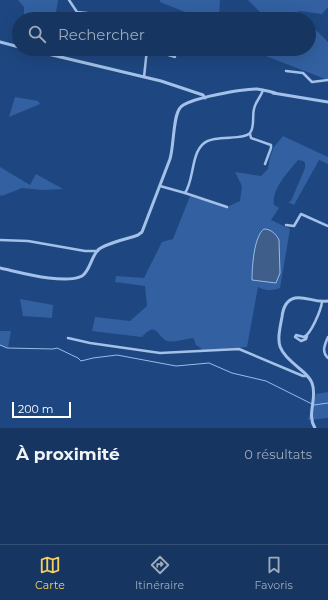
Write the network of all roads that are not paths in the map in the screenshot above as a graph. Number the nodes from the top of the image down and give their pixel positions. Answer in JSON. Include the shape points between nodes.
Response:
{"nodes":[{"id":1,"x":69,"y":0,"type":"edge"},
{"id":2,"x":77,"y":12,"type":"edge"},
{"id":3,"x":0,"y":42,"type":"edge"},
{"id":4,"x":12,"y":45,"type":"edge"},
{"id":5,"x":56,"y":56,"type":"edge"},
{"id":6,"x":147,"y":56,"type":"edge"},
{"id":7,"x":172,"y":56,"type":"edge"},
{"id":8,"x":175,"y":57,"type":"dead end"},
{"id":9,"x":286,"y":71,"type":"dead end"},
{"id":10,"x":144,"y":77,"type":"junction"},
{"id":11,"x":328,"y":80,"type":"edge"},
{"id":12,"x":187,"y":90,"type":"junction"},
{"id":13,"x":263,"y":91,"type":"junction"},
{"id":14,"x":200,"y":95,"type":"junction"},
{"id":15,"x":207,"y":97,"type":"junction"},
{"id":16,"x":200,"y":99,"type":"junction"},
{"id":17,"x":191,"y":101,"type":"junction"},
{"id":18,"x":328,"y":103,"type":"edge"},
{"id":19,"x":250,"y":133,"type":"junction"},
{"id":20,"x":265,"y":164,"type":"dead end"},
{"id":21,"x":160,"y":186,"type":"junction"},
{"id":22,"x":185,"y":193,"type":"junction"},
{"id":23,"x":227,"y":207,"type":"dead end"},
{"id":24,"x":286,"y":225,"type":"dead end"},
{"id":25,"x":328,"y":226,"type":"edge"},
{"id":26,"x":0,"y":240,"type":"edge"},
{"id":27,"x":98,"y":251,"type":"junction"},
{"id":28,"x":0,"y":268,"type":"edge"},
{"id":29,"x":328,"y":301,"type":"edge"},
{"id":30,"x":322,"y":302,"type":"junction"},
{"id":31,"x":307,"y":336,"type":"junction"},
{"id":32,"x":328,"y":337,"type":"edge"},
{"id":33,"x":68,"y":338,"type":"dead end"},
{"id":34,"x":328,"y":358,"type":"edge"},
{"id":35,"x":307,"y":376,"type":"junction"},
{"id":36,"x":315,"y":428,"type":"edge"}],
"edges":[{"from":1,"to":2,"type":"street"},
{"from":3,"to":4,"type":"street"},
{"from":5,"to":10,"type":"street"},
{"from":6,"to":10,"type":"street"},
{"from":7,"to":8,"type":"street"},
{"from":9,"to":11,"type":"street","via":[[303,73],[312,82]]},
{"from":10,"to":12,"type":"street"},
{"from":12,"to":14,"type":"street"},
{"from":12,"to":15,"type":"street"},
{"from":13,"to":15,"type":"street","via":[[252,90]]},
{"from":13,"to":18,"type":"street"},
{"from":13,"to":19,"type":"street","via":[[255,106],[253,128]]},
{"from":14,"to":15,"type":"street"},
{"from":14,"to":16,"type":"street"},
{"from":15,"to":16,"type":"street"},
{"from":15,"to":17,"type":"street"},
{"from":16,"to":17,"type":"street"},
{"from":17,"to":21,"type":"street","via":[[182,105],[178,112],[172,154]]},
{"from":19,"to":20,"type":"street","via":[[251,138],[271,145]]},
{"from":19,"to":22,"type":"street","via":[[212,140],[202,145]]},
{"from":21,"to":22,"type":"street"},
{"from":21,"to":27,"type":"street","via":[[141,233]]},
{"from":22,"to":23,"type":"street"},
{"from":24,"to":25,"type":"street","via":[[294,226],[302,214]]},
{"from":26,"to":27,"type":"street","via":[[28,241]]},
{"from":27,"to":28,"type":"street","via":[[85,273],[78,277],[47,278]]},
{"from":29,"to":30,"type":"street"},
{"from":30,"to":31,"type":"street"},
{"from":30,"to":35,"type":"street","via":[[294,298],[286,304],[282,316],[280,349]]},
{"from":31,"to":31,"type":"street","via":[[304,337],[295,335],[301,341]]},
{"from":32,"to":34,"type":"street","via":[[324,350]]},
{"from":33,"to":35,"type":"street","via":[[160,353],[239,349]]},
{"from":35,"to":36,"type":"street","via":[[312,382],[314,392],[311,415]]}]}
